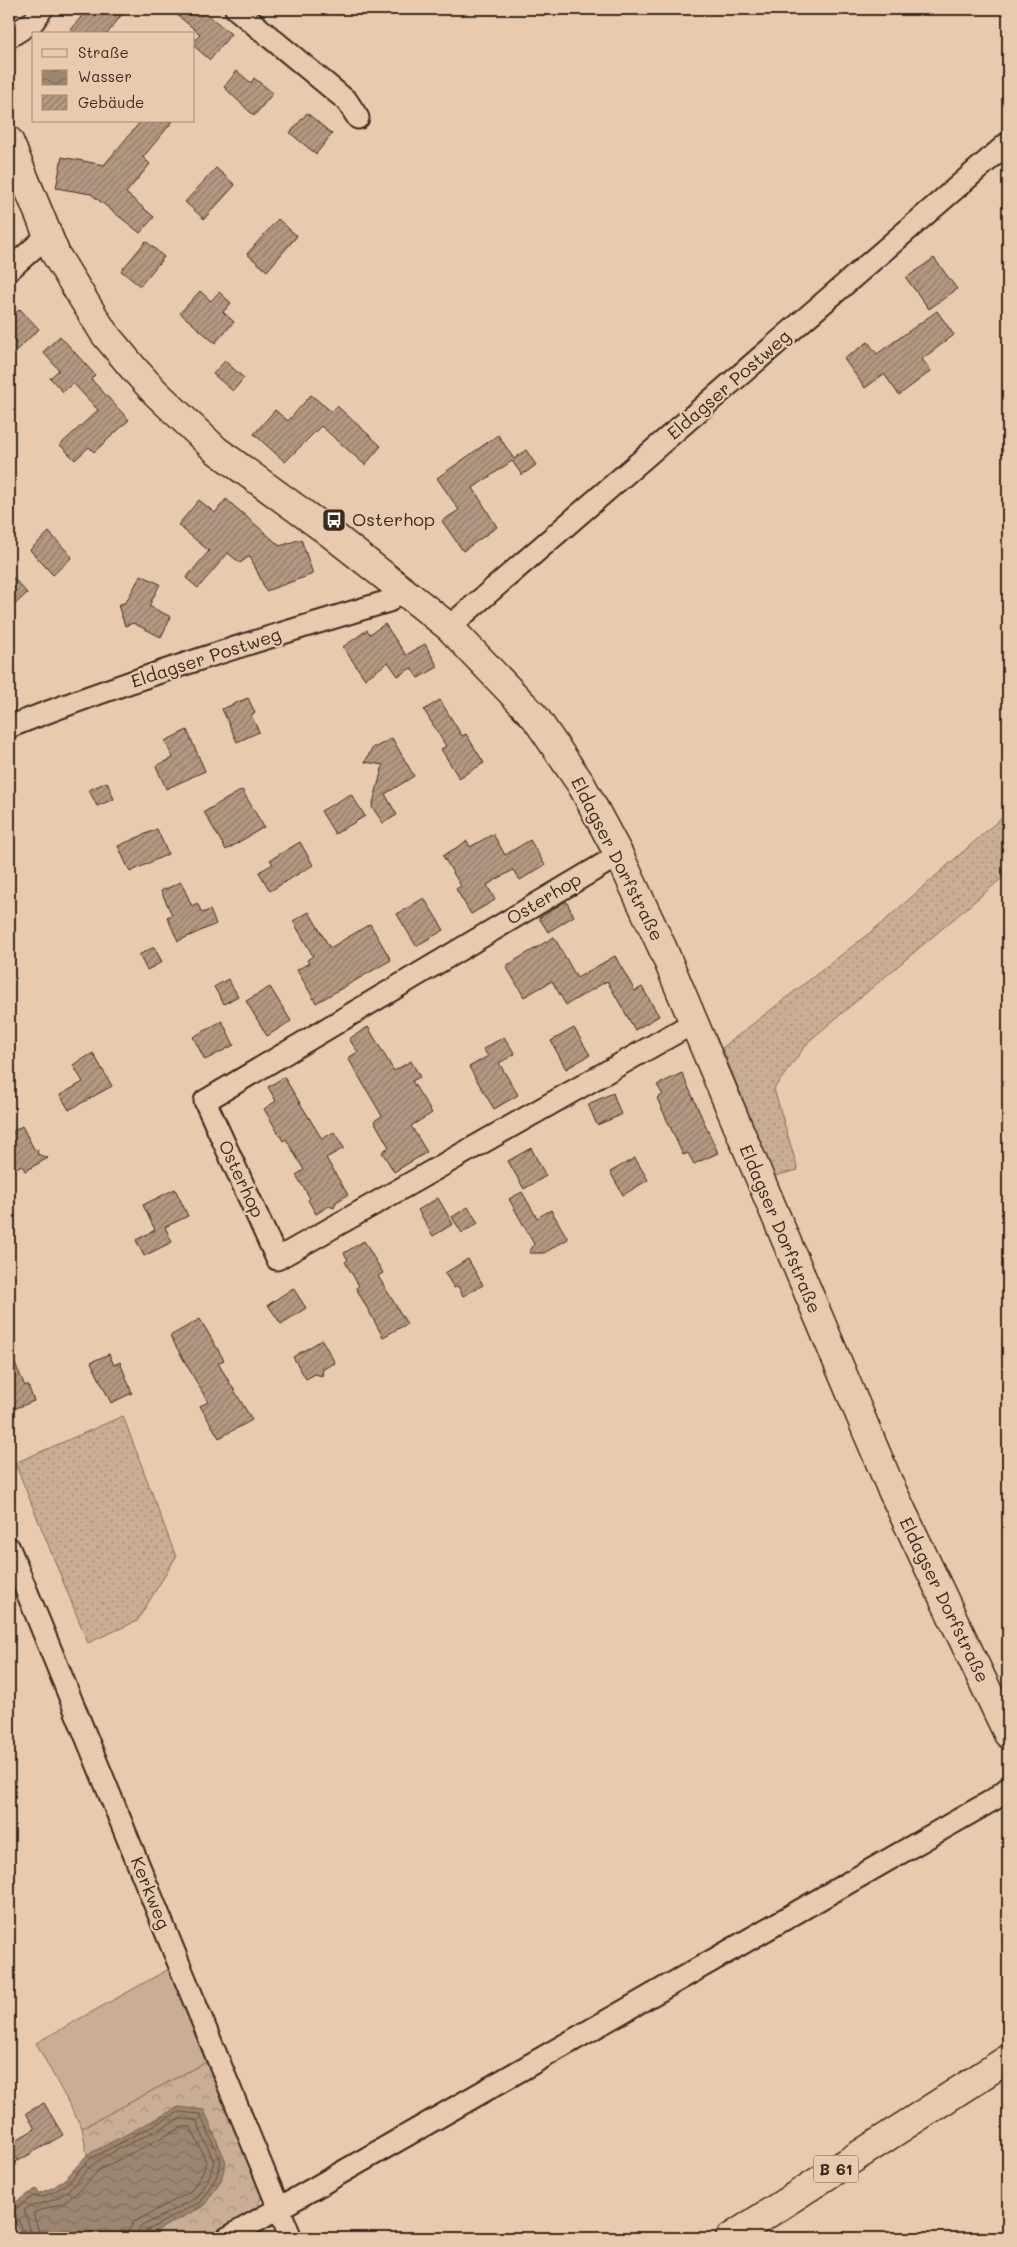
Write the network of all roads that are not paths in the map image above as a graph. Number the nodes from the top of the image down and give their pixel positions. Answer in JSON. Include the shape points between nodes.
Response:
{"nodes":[{"id":1,"x":42,"y":9,"type":"edge"},
{"id":2,"x":236,"y":9,"type":"edge"},
{"id":3,"x":9,"y":37,"type":"edge"},
{"id":4,"x":358,"y":118,"type":"dead end"},
{"id":5,"x":9,"y":141,"type":"edge"},
{"id":6,"x":1008,"y":143,"type":"edge"},
{"id":7,"x":47,"y":236,"type":"junction"},
{"id":8,"x":9,"y":270,"type":"edge"},
{"id":9,"x":401,"y":586,"type":"junction"},
{"id":10,"x":449,"y":627,"type":"junction"},
{"id":11,"x":9,"y":727,"type":"edge"},
{"id":12,"x":619,"y":855,"type":"junction"},
{"id":13,"x":693,"y":1022,"type":"junction"},
{"id":14,"x":9,"y":1548,"type":"edge"},
{"id":15,"x":1008,"y":1734,"type":"edge"},
{"id":16,"x":1008,"y":1788,"type":"edge"},
{"id":17,"x":1008,"y":2059,"type":"edge"},
{"id":18,"x":280,"y":2209,"type":"junction"},
{"id":19,"x":227,"y":2238,"type":"edge"},
{"id":20,"x":291,"y":2238,"type":"edge"},
{"id":21,"x":730,"y":2238,"type":"edge"}],
"edges":[{"from":1,"to":3,"type":"street","via":[[33,22]]},
{"from":2,"to":4,"type":"street","via":[[347,101]]},
{"from":5,"to":7,"type":"street","name":"Eldagser Dorfstraße"},
{"from":6,"to":10,"type":"street","name":"Eldagser Postweg"},
{"from":7,"to":8,"type":"street"},
{"from":7,"to":9,"type":"street","name":"Eldagser Dorfstraße","via":[[104,334],[156,393],[216,450]]},
{"from":9,"to":10,"type":"street","name":"Eldagser Dorfstraße"},
{"from":9,"to":11,"type":"street","name":"Eldagser Postweg","via":[[389,601],[242,644]]},
{"from":10,"to":12,"type":"street","name":"Eldagser Dorfstraße","via":[[535,716],[581,784]]},
{"from":12,"to":13,"type":"street","name":"Eldagser Dorfstraße"},
{"from":12,"to":13,"type":"street","name":"Osterhop","via":[[205,1101],[277,1259]]},
{"from":13,"to":15,"type":"street","name":"Eldagser Dorfstraße","via":[[890,1486]]},
{"from":14,"to":18,"type":"street","name":"Kerkweg"},
{"from":16,"to":18,"type":"street","via":[[984,1805]]},
{"from":17,"to":21,"type":"street","number":"B 61"},
{"from":18,"to":19,"type":"street"},
{"from":18,"to":20,"type":"street","name":"Kerkweg"}]}
